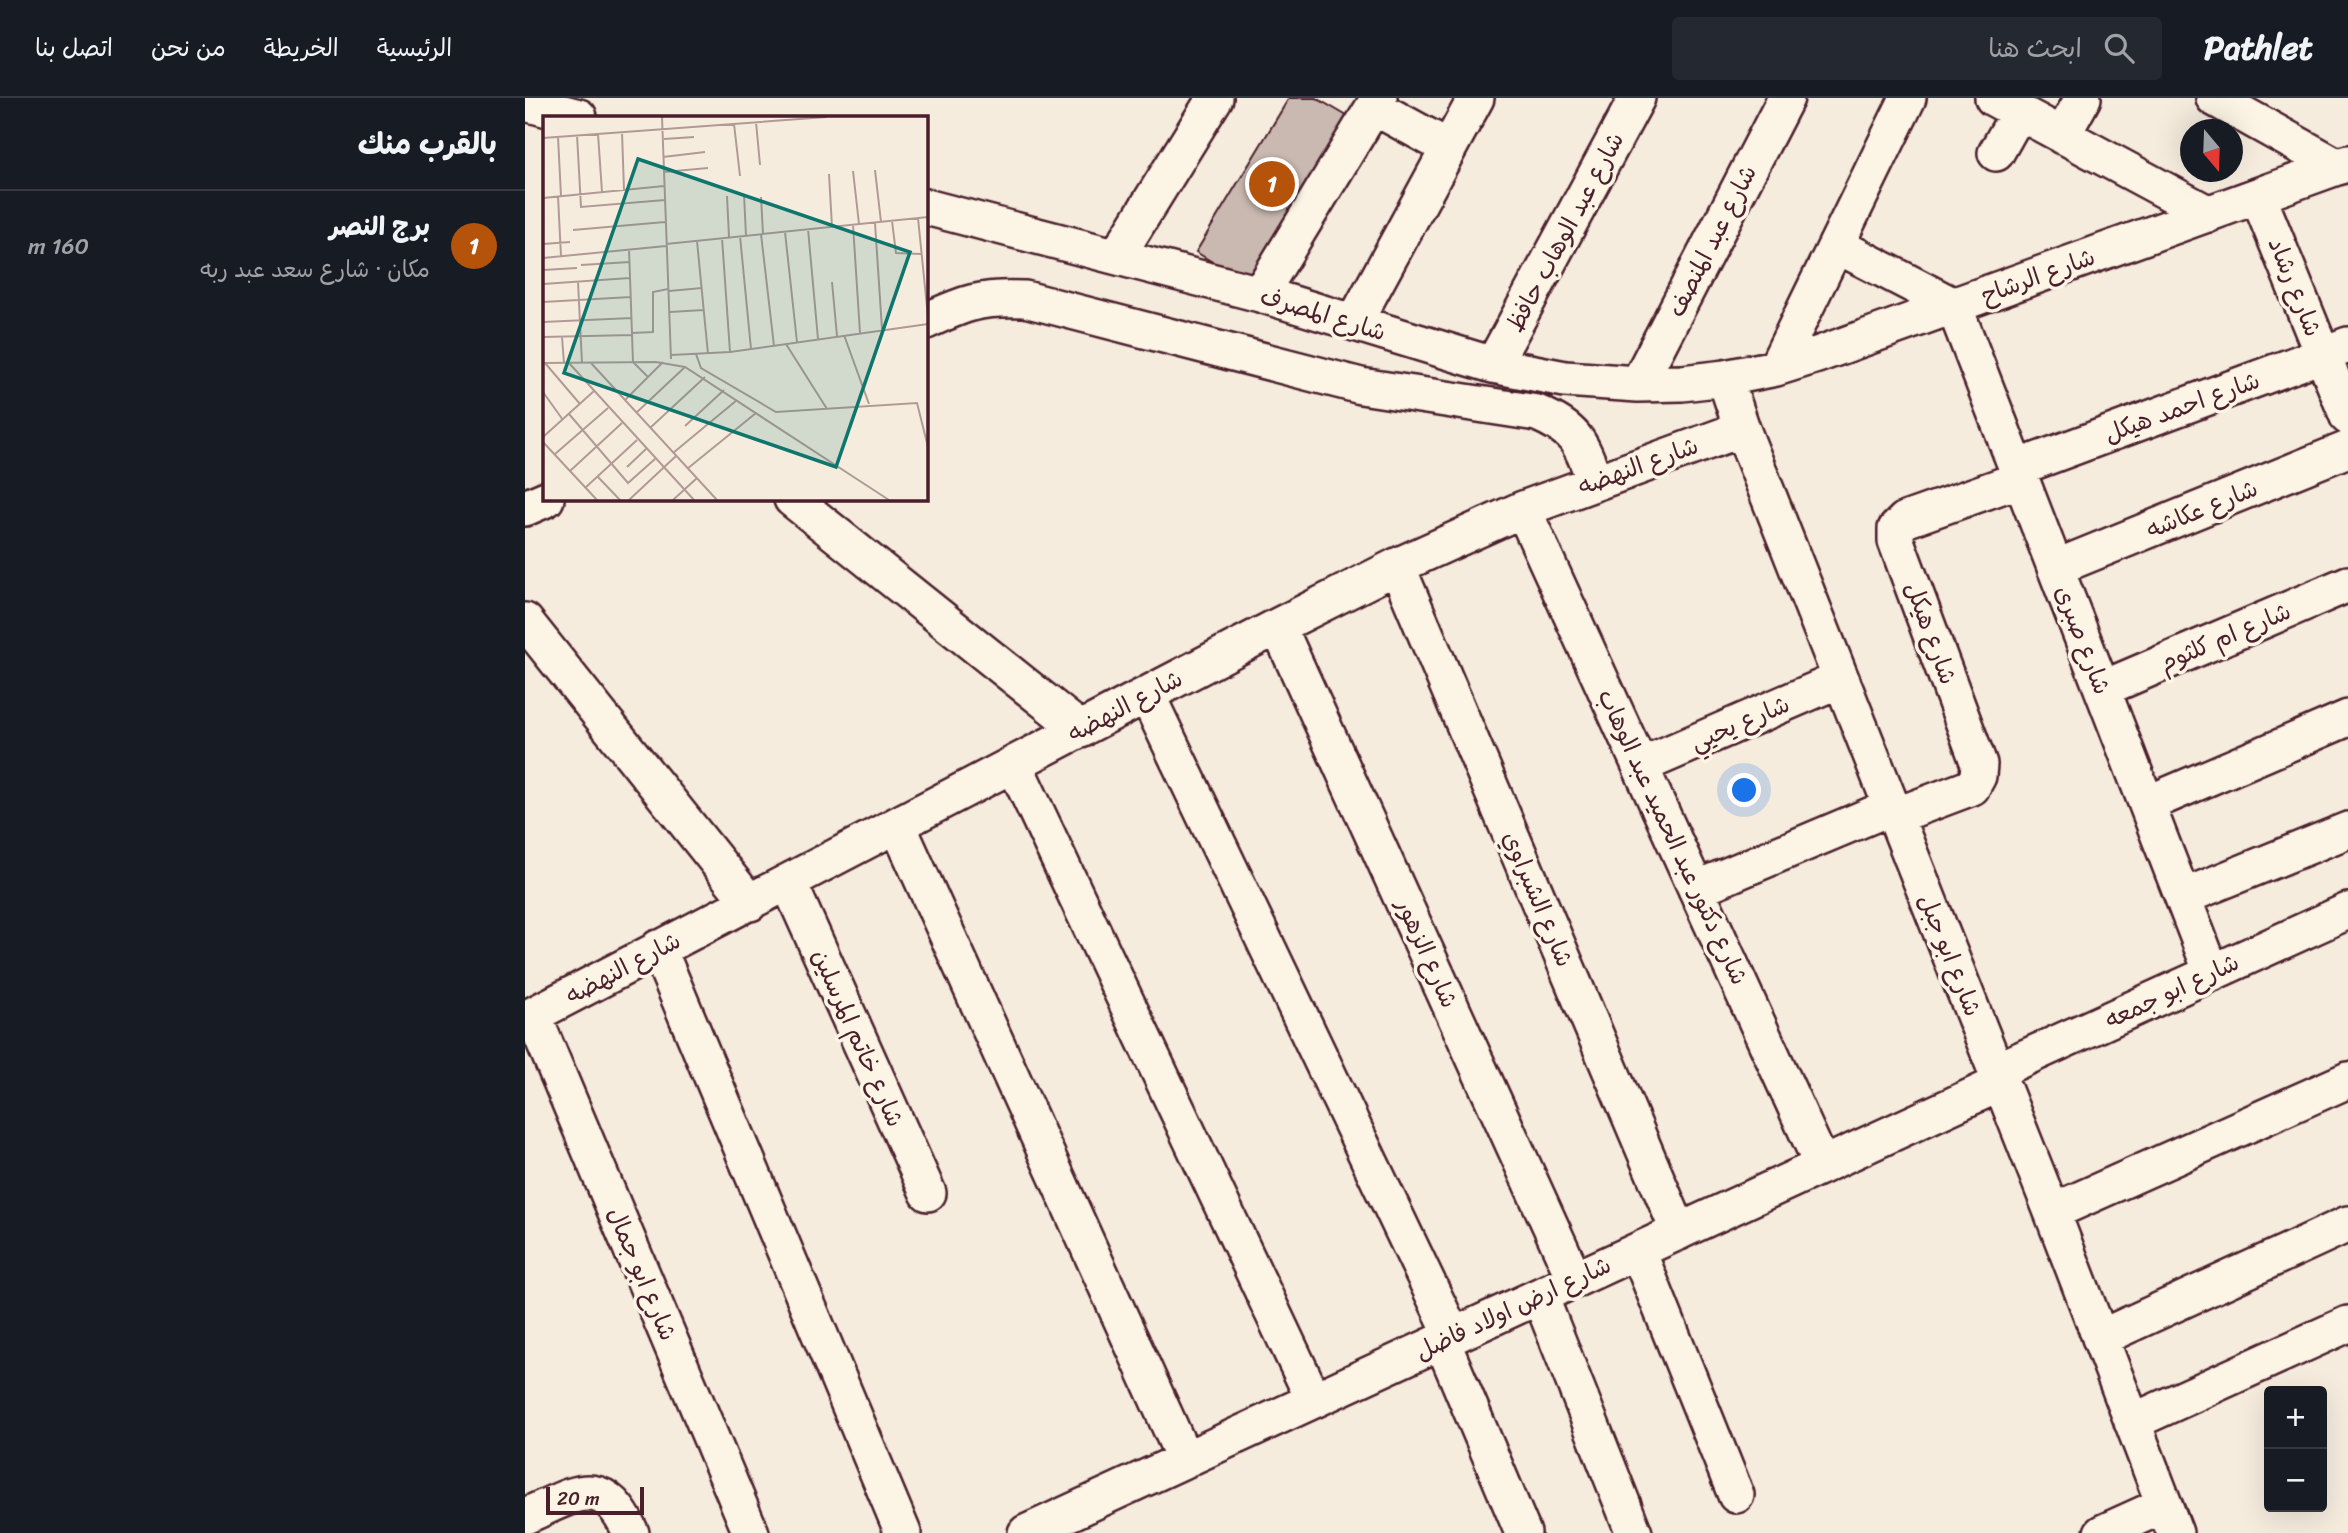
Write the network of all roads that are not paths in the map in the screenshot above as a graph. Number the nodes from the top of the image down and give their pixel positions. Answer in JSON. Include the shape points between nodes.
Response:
{"nodes":[{"id":1,"x":1215,"y":98,"type":"edge"},
{"id":2,"x":1476,"y":98,"type":"edge"},
{"id":3,"x":1637,"y":98,"type":"edge"},
{"id":4,"x":1786,"y":98,"type":"edge"},
{"id":5,"x":1908,"y":98,"type":"edge"},
{"id":6,"x":2083,"y":98,"type":"edge"},
{"id":7,"x":2214,"y":98,"type":"edge"},
{"id":8,"x":525,"y":103,"type":"edge"},
{"id":9,"x":1376,"y":103,"type":"edge"},
{"id":10,"x":2006,"y":105,"type":"edge"},
{"id":11,"x":575,"y":116,"type":"edge"},
{"id":12,"x":2062,"y":136,"type":"junction"},
{"id":13,"x":1449,"y":148,"type":"junction"},
{"id":14,"x":1996,"y":153,"type":"dead end"},
{"id":15,"x":2343,"y":165,"type":"edge"},
{"id":16,"x":2258,"y":196,"type":"junction"},
{"id":17,"x":927,"y":207,"type":"edge"},
{"id":18,"x":2209,"y":214,"type":"junction"},
{"id":19,"x":1836,"y":245,"type":"junction"},
{"id":20,"x":1117,"y":256,"type":"junction"},
{"id":21,"x":1259,"y":294,"type":"junction"},
{"id":22,"x":1954,"y":306,"type":"junction"},
{"id":23,"x":927,"y":321,"type":"edge"},
{"id":24,"x":1354,"y":323,"type":"junction"},
{"id":25,"x":2335,"y":350,"type":"edge"},
{"id":26,"x":1493,"y":365,"type":"junction"},
{"id":27,"x":1776,"y":368,"type":"junction"},
{"id":28,"x":1725,"y":378,"type":"junction"},
{"id":29,"x":1638,"y":384,"type":"junction"},
{"id":30,"x":2348,"y":417,"type":"edge"},
{"id":31,"x":1742,"y":429,"type":"junction"},
{"id":32,"x":2348,"y":449,"type":"edge"},
{"id":33,"x":2019,"y":473,"type":"junction"},
{"id":34,"x":1595,"y":481,"type":"junction"},
{"id":35,"x":544,"y":500,"type":"edge"},
{"id":36,"x":793,"y":500,"type":"edge"},
{"id":37,"x":525,"y":509,"type":"edge"},
{"id":38,"x":1523,"y":509,"type":"junction"},
{"id":39,"x":1397,"y":566,"type":"junction"},
{"id":40,"x":2055,"y":568,"type":"junction"},
{"id":41,"x":2348,"y":584,"type":"edge"},
{"id":42,"x":525,"y":621,"type":"edge"},
{"id":43,"x":1278,"y":626,"type":"junction"},
{"id":44,"x":1841,"y":679,"type":"junction"},
{"id":45,"x":2102,"y":689,"type":"junction"},
{"id":46,"x":1147,"y":695,"type":"junction"},
{"id":47,"x":2348,"y":718,"type":"edge"},
{"id":48,"x":1081,"y":730,"type":"junction"},
{"id":49,"x":1014,"y":764,"type":"junction"},
{"id":50,"x":1640,"y":766,"type":"junction"},
{"id":51,"x":2147,"y":804,"type":"junction"},
{"id":52,"x":1893,"y":812,"type":"junction"},
{"id":53,"x":898,"y":826,"type":"junction"},
{"id":54,"x":2348,"y":830,"type":"edge"},
{"id":55,"x":789,"y":883,"type":"junction"},
{"id":56,"x":1696,"y":889,"type":"junction"},
{"id":57,"x":2183,"y":897,"type":"junction"},
{"id":58,"x":750,"y":903,"type":"junction"},
{"id":59,"x":2348,"y":911,"type":"edge"},
{"id":60,"x":657,"y":948,"type":"junction"},
{"id":61,"x":2212,"y":973,"type":"junction"},
{"id":62,"x":529,"y":1017,"type":"edge"},
{"id":63,"x":1998,"y":1077,"type":"junction"},
{"id":64,"x":2348,"y":1080,"type":"edge"},
{"id":65,"x":1822,"y":1166,"type":"junction"},
{"id":66,"x":928,"y":1193,"type":"dead end"},
{"id":67,"x":2052,"y":1212,"type":"junction"},
{"id":68,"x":2348,"y":1224,"type":"edge"},
{"id":69,"x":1679,"y":1232,"type":"junction"},
{"id":70,"x":1638,"y":1251,"type":"junction"},
{"id":71,"x":1575,"y":1280,"type":"junction"},
{"id":72,"x":1540,"y":1296,"type":"junction"},
{"id":73,"x":2348,"y":1324,"type":"edge"},
{"id":74,"x":1448,"y":1338,"type":"junction"},
{"id":75,"x":2100,"y":1338,"type":"junction"},
{"id":76,"x":1314,"y":1400,"type":"junction"},
{"id":77,"x":2132,"y":1422,"type":"junction"},
{"id":78,"x":1185,"y":1460,"type":"junction"},
{"id":79,"x":1736,"y":1495,"type":"dead end"},
{"id":80,"x":525,"y":1516,"type":"edge"},
{"id":81,"x":2170,"y":1519,"type":"edge"},
{"id":82,"x":1038,"y":1530,"type":"edge"},
{"id":83,"x":631,"y":1533,"type":"edge"},
{"id":84,"x":751,"y":1533,"type":"edge"},
{"id":85,"x":903,"y":1533,"type":"edge"},
{"id":86,"x":1524,"y":1533,"type":"edge"},
{"id":87,"x":1634,"y":1533,"type":"edge"},
{"id":88,"x":2102,"y":1533,"type":"edge"}],
"edges":[{"from":1,"to":20,"type":"street"},
{"from":2,"to":13,"type":"street"},
{"from":3,"to":26,"type":"street","name":"شارع عبد الوهاب حافظ"},
{"from":4,"to":29,"type":"street","name":"شارع عبد المنصف"},
{"from":5,"to":19,"type":"street"},
{"from":6,"to":12,"type":"street"},
{"from":7,"to":15,"type":"street"},
{"from":8,"to":11,"type":"street"},
{"from":9,"to":13,"type":"street"},
{"from":9,"to":21,"type":"street"},
{"from":10,"to":12,"type":"street"},
{"from":10,"to":14,"type":"street"},
{"from":12,"to":18,"type":"street"},
{"from":13,"to":24,"type":"street"},
{"from":15,"to":16,"type":"street","name":"شارع الرشاح"},
{"from":16,"to":18,"type":"street","name":"شارع الرشاح"},
{"from":16,"to":25,"type":"street","name":"شارع رشاد"},
{"from":17,"to":20,"type":"street","name":"شارع المصرف"},
{"from":18,"to":22,"type":"street","name":"شارع الرشاح"},
{"from":19,"to":22,"type":"street"},
{"from":19,"to":27,"type":"street"},
{"from":20,"to":21,"type":"street","name":"شارع المصرف"},
{"from":21,"to":24,"type":"street","name":"شارع المصرف"},
{"from":22,"to":27,"type":"street","name":"شارع الرشاح"},
{"from":22,"to":33,"type":"street","name":"شارع صبرى"},
{"from":23,"to":34,"type":"street","via":[[970,302],[1025,299],[1361,386],[1537,413],[1561,423],[1574,436]]},
{"from":24,"to":26,"type":"street","name":"شارع المصرف"},
{"from":25,"to":30,"type":"street","name":"شارع رشاد"},
{"from":25,"to":33,"type":"street","name":"شارع احمد هيكل"},
{"from":26,"to":29,"type":"street","name":"شارع المصرف","via":[[1565,379]]},
{"from":27,"to":28,"type":"street","name":"شارع الرشاح"},
{"from":28,"to":29,"type":"street","name":"شارع المصرف"},
{"from":28,"to":31,"type":"street","name":"شارع ابو جبل"},
{"from":31,"to":34,"type":"street","name":"شارع النهضه"},
{"from":31,"to":44,"type":"street","name":"شارع ابو جبل"},
{"from":32,"to":40,"type":"street","name":"شارع عكاشه"},
{"from":33,"to":40,"type":"street","name":"شارع صبرى"},
{"from":33,"to":52,"type":"street","name":"شارع هيكل","via":[[1905,520],[1896,529],[1896,541],[1979,764],[1972,787]]},
{"from":34,"to":38,"type":"street","name":"شارع النهضه"},
{"from":35,"to":37,"type":"street"},
{"from":36,"to":48,"type":"street"},
{"from":38,"to":39,"type":"street","name":"شارع النهضه"},
{"from":38,"to":50,"type":"street","name":"شارع دكتور عبد الحميد عبد الوهاب"},
{"from":39,"to":43,"type":"street","name":"شارع النهضه"},
{"from":39,"to":69,"type":"street","name":"شارع الشبراوي"},
{"from":40,"to":45,"type":"street","name":"شارع صبرى"},
{"from":41,"to":45,"type":"street","name":"شارع ام كلثوم"},
{"from":42,"to":58,"type":"street"},
{"from":43,"to":46,"type":"street","name":"شارع النهضه"},
{"from":43,"to":71,"type":"street","name":"شارع الزهور"},
{"from":44,"to":50,"type":"street","name":"شارع يحيي"},
{"from":44,"to":52,"type":"street","name":"شارع ابو جبل"},
{"from":45,"to":51,"type":"street","name":"شارع صبرى"},
{"from":46,"to":48,"type":"street","name":"شارع النهضه"},
{"from":46,"to":74,"type":"street"},
{"from":47,"to":51,"type":"street"},
{"from":48,"to":49,"type":"street","name":"شارع النهضه"},
{"from":49,"to":53,"type":"street","name":"شارع النهضه"},
{"from":49,"to":76,"type":"street"},
{"from":50,"to":56,"type":"street","name":"شارع دكتور عبد الحميد عبد الوهاب"},
{"from":51,"to":57,"type":"street","name":"شارع صبرى"},
{"from":52,"to":56,"type":"street"},
{"from":52,"to":63,"type":"street","name":"شارع ابو جبل"},
{"from":53,"to":55,"type":"street","name":"شارع النهضه"},
{"from":53,"to":78,"type":"street"},
{"from":54,"to":57,"type":"street"},
{"from":55,"to":58,"type":"street","name":"شارع النهضه"},
{"from":55,"to":66,"type":"street","name":"شارع خاتم المرسلين"},
{"from":56,"to":65,"type":"street","name":"شارع دكتور عبد الحميد عبد الوهاب"},
{"from":57,"to":61,"type":"street","name":"شارع صبرى"},
{"from":58,"to":60,"type":"street","name":"شارع النهضه"},
{"from":59,"to":61,"type":"street","name":"شارع ابو جمعه"},
{"from":60,"to":62,"type":"street","name":"شارع النهضه"},
{"from":60,"to":85,"type":"street"},
{"from":61,"to":63,"type":"street","name":"شارع ابو جمعه"},
{"from":62,"to":84,"type":"street","name":"شارع ابو جمال"},
{"from":63,"to":65,"type":"street","name":"شارع ارض اولاد فاضل"},
{"from":63,"to":67,"type":"street","name":"شارع ابو جبل"},
{"from":64,"to":67,"type":"street"},
{"from":65,"to":69,"type":"street","name":"شارع ارض اولاد فاضل"},
{"from":67,"to":75,"type":"street","name":"شارع ابو جبل"},
{"from":68,"to":75,"type":"street"},
{"from":69,"to":70,"type":"street","name":"شارع ارض اولاد فاضل"},
{"from":70,"to":71,"type":"street","name":"شارع ارض اولاد فاضل"},
{"from":70,"to":79,"type":"street"},
{"from":71,"to":72,"type":"street","name":"شارع ارض اولاد فاضل"},
{"from":72,"to":74,"type":"street","name":"شارع ارض اولاد فاضل"},
{"from":72,"to":87,"type":"street"},
{"from":73,"to":77,"type":"street"},
{"from":74,"to":76,"type":"street","name":"شارع ارض اولاد فاضل"},
{"from":74,"to":86,"type":"street"},
{"from":75,"to":77,"type":"street","name":"شارع ابو جبل"},
{"from":76,"to":78,"type":"street","name":"شارع ارض اولاد فاضل"},
{"from":77,"to":81,"type":"street","name":"شارع ابو جبل"},
{"from":78,"to":82,"type":"street","name":"شارع ارض اولاد فاضل"},
{"from":80,"to":83,"type":"street","via":[[592,1492],[609,1499]]},
{"from":81,"to":88,"type":"street"}]}
